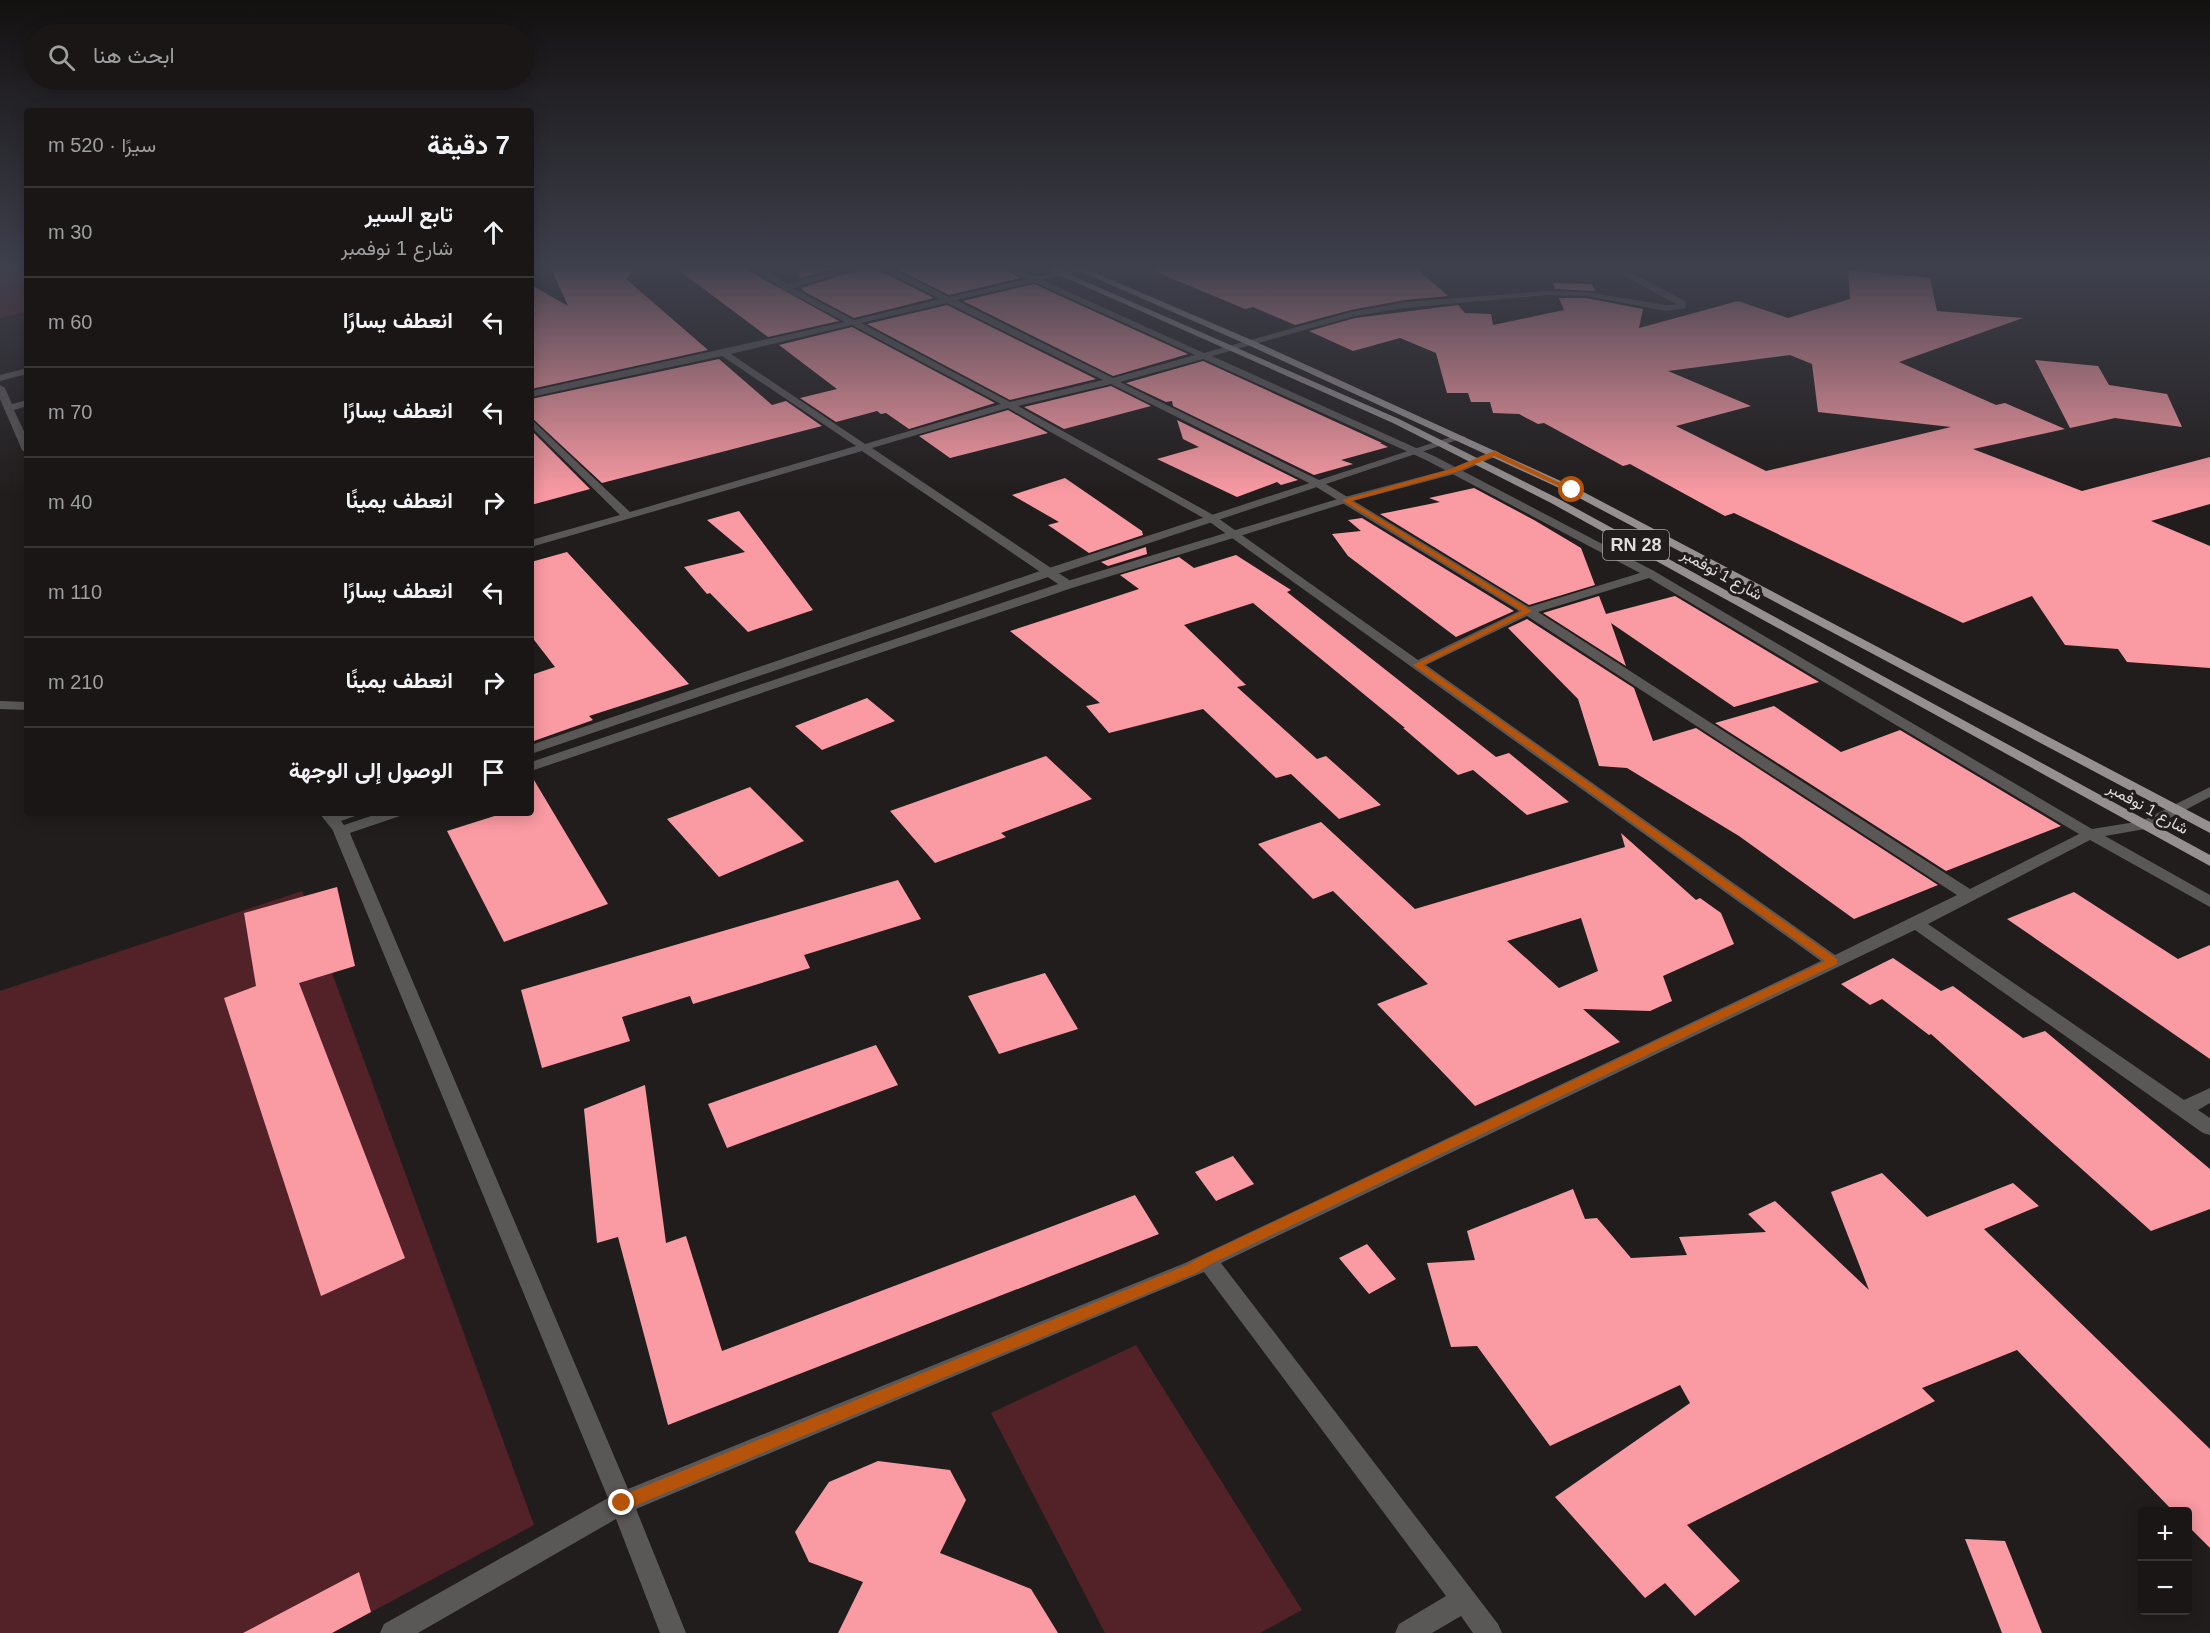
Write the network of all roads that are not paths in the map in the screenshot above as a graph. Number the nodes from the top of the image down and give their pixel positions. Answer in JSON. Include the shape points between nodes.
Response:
{"nodes":[{"id":1,"x":768,"y":342,"type":"edge"},
{"id":2,"x":893,"y":342,"type":"edge"},
{"id":3,"x":1034,"y":342,"type":"edge"},
{"id":4,"x":1172,"y":342,"type":"edge"},
{"id":5,"x":1217,"y":342,"type":"edge"},
{"id":6,"x":1251,"y":343,"type":"joint"},
{"id":7,"x":1230,"y":348,"type":"junction"},
{"id":8,"x":724,"y":353,"type":"junction"},
{"id":9,"x":1203,"y":356,"type":"junction"},
{"id":10,"x":24,"y":372,"type":"edge"},
{"id":11,"x":0,"y":378,"type":"edge"},
{"id":12,"x":1112,"y":381,"type":"junction"},
{"id":13,"x":0,"y":388,"type":"edge"},
{"id":14,"x":534,"y":393,"type":"edge"},
{"id":15,"x":24,"y":404,"type":"edge"},
{"id":16,"x":1009,"y":405,"type":"junction"},
{"id":17,"x":9,"y":408,"type":"junction"},
{"id":18,"x":534,"y":425,"type":"edge"},
{"id":19,"x":1461,"y":437,"type":"junction"},
{"id":20,"x":24,"y":443,"type":"edge"},
{"id":21,"x":1440,"y":443,"type":"junction"},
{"id":22,"x":866,"y":447,"type":"junction"},
{"id":23,"x":1414,"y":451,"type":"junction"},
{"id":24,"x":1494,"y":453,"type":"junction"},
{"id":25,"x":1474,"y":460,"type":"junction"},
{"id":26,"x":1454,"y":471,"type":"junction"},
{"id":27,"x":1317,"y":483,"type":"junction"},
{"id":28,"x":1345,"y":500,"type":"junction"},
{"id":29,"x":628,"y":516,"type":"junction"},
{"id":30,"x":1211,"y":518,"type":"junction"},
{"id":31,"x":1233,"y":534,"type":"junction"},
{"id":32,"x":534,"y":543,"type":"edge"},
{"id":33,"x":1050,"y":572,"type":"junction"},
{"id":34,"x":1650,"y":574,"type":"junction"},
{"id":35,"x":1068,"y":585,"type":"junction"},
{"id":36,"x":1528,"y":611,"type":"junction"},
{"id":37,"x":1417,"y":665,"type":"junction"},
{"id":38,"x":0,"y":705,"type":"edge"},
{"id":39,"x":24,"y":706,"type":"edge"},
{"id":40,"x":534,"y":749,"type":"edge"},
{"id":41,"x":534,"y":766,"type":"edge"},
{"id":42,"x":2210,"y":791,"type":"edge"},
{"id":43,"x":2178,"y":810,"type":"junction"},
{"id":44,"x":366,"y":816,"type":"edge"},
{"id":45,"x":337,"y":819,"type":"edge"},
{"id":46,"x":2146,"y":825,"type":"junction"},
{"id":47,"x":2210,"y":828,"type":"edge"},
{"id":48,"x":2090,"y":834,"type":"junction"},
{"id":49,"x":2210,"y":861,"type":"edge"},
{"id":50,"x":1970,"y":896,"type":"junction"},
{"id":51,"x":2210,"y":902,"type":"edge"},
{"id":52,"x":1916,"y":923,"type":"junction"},
{"id":53,"x":1833,"y":962,"type":"junction"},
{"id":54,"x":2210,"y":1095,"type":"edge"},
{"id":55,"x":2183,"y":1109,"type":"junction"},
{"id":56,"x":2210,"y":1128,"type":"edge"},
{"id":57,"x":1207,"y":1260,"type":"junction"},
{"id":58,"x":622,"y":1503,"type":"junction"},
{"id":59,"x":1464,"y":1600,"type":"junction"},
{"id":60,"x":393,"y":1633,"type":"edge"},
{"id":61,"x":673,"y":1633,"type":"edge"},
{"id":62,"x":1408,"y":1633,"type":"edge"},
{"id":63,"x":1489,"y":1633,"type":"edge"}],
"edges":[{"from":1,"to":8,"type":"street"},
{"from":2,"to":16,"type":"street"},
{"from":3,"to":12,"type":"street"},
{"from":4,"to":9,"type":"street"},
{"from":5,"to":7,"type":"main road","name":"شارع 1 نوفمبر","number":"RN 28"},
{"from":6,"to":7,"type":"street"},
{"from":6,"to":19,"type":"main road","name":"شارع 1 نوفمبر","number":"RN 28"},
{"from":7,"to":9,"type":"street"},
{"from":7,"to":21,"type":"main road","name":"شارع 1 نوفمبر","number":"RN 28"},
{"from":8,"to":14,"type":"street"},
{"from":8,"to":22,"type":"street"},
{"from":9,"to":12,"type":"street"},
{"from":9,"to":23,"type":"street"},
{"from":10,"to":11,"type":"street"},
{"from":12,"to":16,"type":"street"},
{"from":12,"to":27,"type":"street"},
{"from":13,"to":17,"type":"street"},
{"from":15,"to":17,"type":"street"},
{"from":16,"to":22,"type":"street"},
{"from":16,"to":30,"type":"street"},
{"from":17,"to":20,"type":"street"},
{"from":18,"to":29,"type":"street"},
{"from":19,"to":21,"type":"street"},
{"from":19,"to":24,"type":"main road","name":"شارع 1 نوفمبر","number":"RN 28"},
{"from":21,"to":23,"type":"street"},
{"from":21,"to":25,"type":"main road","name":"شارع 1 نوفمبر","number":"RN 28"},
{"from":22,"to":29,"type":"street"},
{"from":22,"to":33,"type":"street"},
{"from":23,"to":26,"type":"street"},
{"from":23,"to":27,"type":"street"},
{"from":24,"to":25,"type":"street"},
{"from":24,"to":43,"type":"main road","name":"شارع 1 نوفمبر","number":"RN 28","via":[[1572,490]]},
{"from":25,"to":26,"type":"street"},
{"from":25,"to":46,"type":"main road","name":"شارع 1 نوفمبر","number":"RN 28","via":[[1566,506]]},
{"from":26,"to":28,"type":"street"},
{"from":26,"to":34,"type":"street"},
{"from":27,"to":28,"type":"street"},
{"from":27,"to":30,"type":"street"},
{"from":28,"to":31,"type":"street"},
{"from":28,"to":36,"type":"street"},
{"from":29,"to":32,"type":"street"},
{"from":30,"to":31,"type":"street"},
{"from":30,"to":33,"type":"street"},
{"from":31,"to":35,"type":"street"},
{"from":31,"to":37,"type":"street"},
{"from":33,"to":35,"type":"street"},
{"from":33,"to":40,"type":"street"},
{"from":34,"to":36,"type":"street"},
{"from":34,"to":48,"type":"street"},
{"from":35,"to":41,"type":"street"},
{"from":36,"to":37,"type":"street"},
{"from":36,"to":50,"type":"street"},
{"from":37,"to":53,"type":"street"},
{"from":38,"to":39,"type":"street"},
{"from":42,"to":43,"type":"street"},
{"from":43,"to":46,"type":"street"},
{"from":43,"to":47,"type":"main road","name":"شارع 1 نوفمبر","number":"RN 28"},
{"from":44,"to":45,"type":"street"},
{"from":45,"to":58,"type":"street"},
{"from":46,"to":48,"type":"street"},
{"from":46,"to":49,"type":"main road","name":"شارع 1 نوفمبر","number":"RN 28"},
{"from":48,"to":50,"type":"street"},
{"from":48,"to":51,"type":"street"},
{"from":50,"to":52,"type":"street"},
{"from":52,"to":53,"type":"street"},
{"from":52,"to":55,"type":"street"},
{"from":53,"to":57,"type":"street"},
{"from":54,"to":55,"type":"street"},
{"from":55,"to":56,"type":"street"},
{"from":57,"to":58,"type":"street"},
{"from":57,"to":59,"type":"street"},
{"from":58,"to":60,"type":"street"},
{"from":58,"to":61,"type":"street"},
{"from":59,"to":62,"type":"street"},
{"from":59,"to":63,"type":"street"}]}
